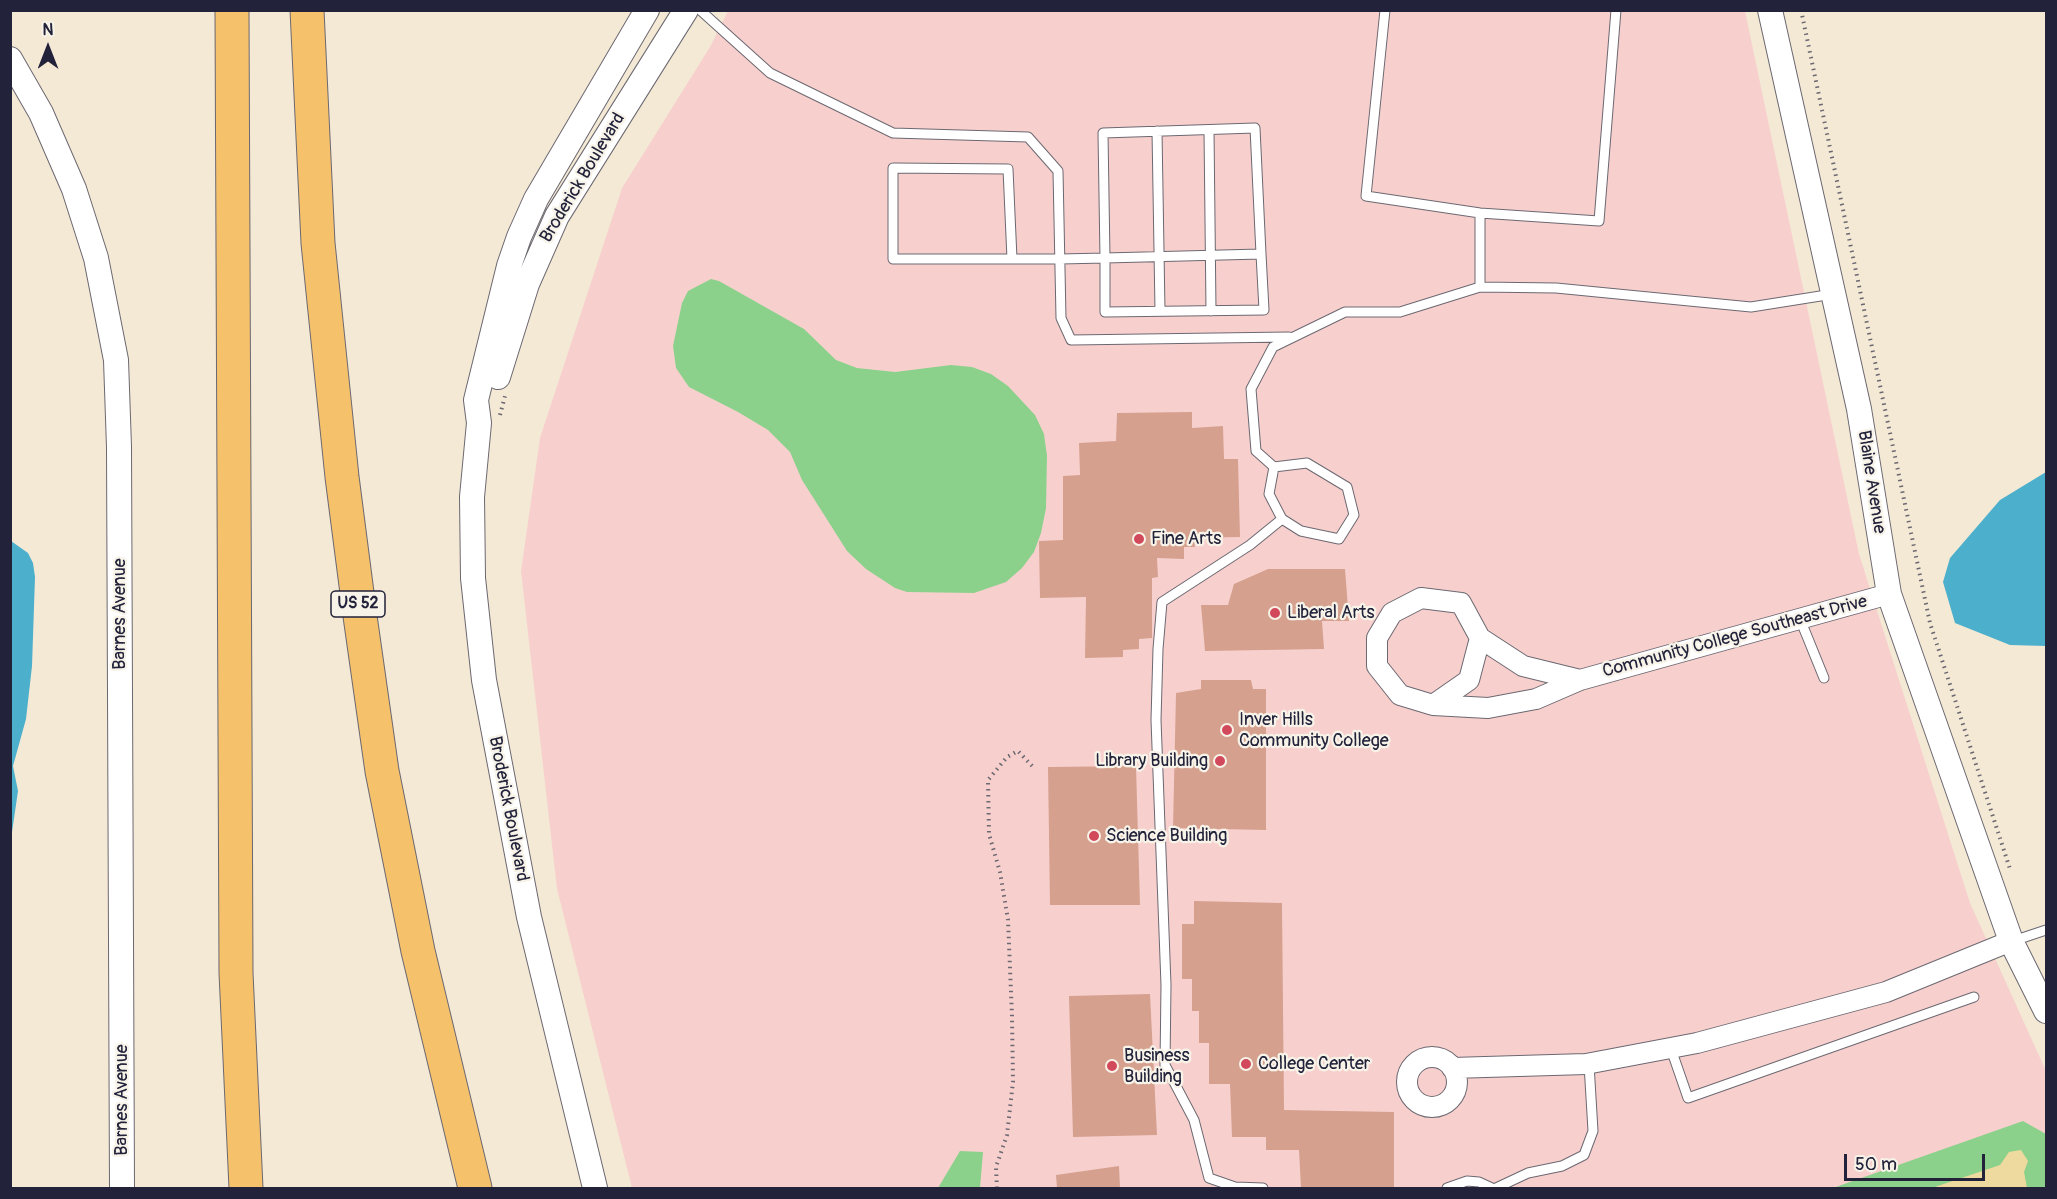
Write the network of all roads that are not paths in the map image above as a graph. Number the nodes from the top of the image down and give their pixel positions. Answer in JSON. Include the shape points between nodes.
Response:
{"nodes":[{"id":1,"x":232,"y":10,"type":"edge"},
{"id":2,"x":308,"y":10,"type":"edge"},
{"id":3,"x":646,"y":10,"type":"edge"},
{"id":4,"x":686,"y":10,"type":"edge"},
{"id":5,"x":699,"y":10,"type":"edge"},
{"id":6,"x":1385,"y":10,"type":"edge"},
{"id":7,"x":1616,"y":10,"type":"edge"},
{"id":8,"x":1770,"y":10,"type":"edge"},
{"id":9,"x":10,"y":59,"type":"edge"},
{"id":10,"x":1209,"y":130,"type":"junction"},
{"id":11,"x":1157,"y":131,"type":"junction"},
{"id":12,"x":1480,"y":213,"type":"junction"},
{"id":13,"x":1261,"y":254,"type":"junction"},
{"id":14,"x":1210,"y":255,"type":"junction"},
{"id":15,"x":1159,"y":257,"type":"junction"},
{"id":16,"x":1105,"y":258,"type":"junction"},
{"id":17,"x":1012,"y":259,"type":"junction"},
{"id":18,"x":1060,"y":259,"type":"junction"},
{"id":19,"x":1480,"y":287,"type":"junction"},
{"id":20,"x":1833,"y":294,"type":"junction"},
{"id":21,"x":1160,"y":311,"type":"junction"},
{"id":22,"x":1211,"y":311,"type":"junction"},
{"id":23,"x":1294,"y":337,"type":"junction"},
{"id":24,"x":489,"y":422,"type":"junction"},
{"id":25,"x":1274,"y":467,"type":"junction"},
{"id":26,"x":1282,"y":519,"type":"junction"},
{"id":27,"x":1889,"y":594,"type":"junction"},
{"id":28,"x":1800,"y":619,"type":"junction"},
{"id":29,"x":1480,"y":638,"type":"junction"},
{"id":30,"x":1824,"y":678,"type":"dead end"},
{"id":31,"x":1580,"y":680,"type":"junction"},
{"id":32,"x":1433,"y":705,"type":"junction"},
{"id":33,"x":2046,"y":930,"type":"edge"},
{"id":34,"x":2011,"y":941,"type":"junction"},
{"id":35,"x":1974,"y":997,"type":"dead end"},
{"id":36,"x":2046,"y":1011,"type":"edge"},
{"id":37,"x":1671,"y":1048,"type":"junction"},
{"id":38,"x":1589,"y":1064,"type":"junction"},
{"id":39,"x":1452,"y":1068,"type":"dead end"},
{"id":40,"x":122,"y":1188,"type":"edge"},
{"id":41,"x":246,"y":1188,"type":"edge"},
{"id":42,"x":476,"y":1188,"type":"edge"},
{"id":43,"x":595,"y":1188,"type":"edge"},
{"id":44,"x":1263,"y":1188,"type":"edge"},
{"id":45,"x":1447,"y":1188,"type":"edge"},
{"id":46,"x":1494,"y":1188,"type":"edge"}],
"edges":[{"from":1,"to":41,"type":"highway","via":[[236,973]]},
{"from":2,"to":42,"type":"highway","number":"US 52","via":[[319,254],[342,477],[382,771],[418,951]]},
{"from":3,"to":24,"type":"street","name":"Broderick Boulevard","via":[[536,199],[519,237],[476,400]]},
{"from":4,"to":24,"type":"street","name":"Broderick Boulevard","via":[[553,224],[527,284],[488,410]]},
{"from":5,"to":18,"type":"lane","via":[[770,73],[893,133],[1028,137],[1058,171]]},
{"from":6,"to":12,"type":"lane","via":[[1366,196]]},
{"from":7,"to":12,"type":"lane","via":[[1599,221]]},
{"from":8,"to":20,"type":"street","name":"Blaine Avenue"},
{"from":9,"to":40,"type":"street","name":"Barnes Avenue","via":[[41,113],[74,189],[98,267],[116,360]]},
{"from":10,"to":11,"type":"lane"},
{"from":10,"to":13,"type":"lane","via":[[1255,128]]},
{"from":10,"to":14,"type":"lane"},
{"from":11,"to":15,"type":"lane"},
{"from":11,"to":16,"type":"lane","via":[[1103,133]]},
{"from":12,"to":19,"type":"lane"},
{"from":13,"to":14,"type":"lane"},
{"from":13,"to":22,"type":"lane","via":[[1264,310]]},
{"from":14,"to":15,"type":"lane"},
{"from":14,"to":22,"type":"lane"},
{"from":15,"to":16,"type":"lane"},
{"from":15,"to":21,"type":"lane"},
{"from":16,"to":18,"type":"lane"},
{"from":16,"to":21,"type":"lane","via":[[1104,312]]},
{"from":17,"to":17,"type":"lane","via":[[893,260],[893,168],[1008,169]]},
{"from":17,"to":18,"type":"lane"},
{"from":18,"to":23,"type":"lane","via":[[1061,318],[1071,340]]},
{"from":19,"to":20,"type":"lane","via":[[1556,288],[1751,307]]},
{"from":19,"to":23,"type":"lane","via":[[1400,312],[1345,312]]},
{"from":20,"to":27,"type":"street","name":"Blaine Avenue","via":[[1859,409]]},
{"from":21,"to":22,"type":"lane"},
{"from":23,"to":25,"type":"lane","via":[[1273,347],[1251,389],[1256,451]]},
{"from":24,"to":43,"type":"street","name":"Broderick Boulevard","via":[[474,463],[471,540],[484,680],[529,917]]},
{"from":25,"to":26,"type":"lane","via":[[1269,494]]},
{"from":25,"to":26,"type":"lane","via":[[1307,463],[1347,487],[1353,515],[1340,539],[1301,531]]},
{"from":26,"to":44,"type":"lane","via":[[1250,545],[1162,602],[1158,649],[1156,720],[1166,985],[1165,1065],[1194,1120],[1209,1178],[1235,1187]]},
{"from":27,"to":28,"type":"street","name":"Community College Southeast Drive"},
{"from":27,"to":34,"type":"street","name":"Blaine Avenue"},
{"from":28,"to":30,"type":"lane"},
{"from":28,"to":31,"type":"street","name":"Community College Southeast Drive"},
{"from":29,"to":31,"type":"street","name":"Community College Southeast Drive","via":[[1522,666]]},
{"from":29,"to":32,"type":"street","via":[[1469,680]]},
{"from":29,"to":32,"type":"street","name":"Community College Southeast Drive","via":[[1461,603],[1421,598],[1392,613],[1377,638],[1377,666],[1400,695]]},
{"from":31,"to":32,"type":"street","name":"Community College Southeast Drive","via":[[1536,699],[1488,708]]},
{"from":33,"to":34,"type":"lane"},
{"from":34,"to":36,"type":"street","name":"Blaine Avenue"},
{"from":34,"to":37,"type":"street","via":[[1886,992]]},
{"from":35,"to":37,"type":"lane","via":[[1688,1098]]},
{"from":37,"to":38,"type":"street"},
{"from":38,"to":39,"type":"street"},
{"from":38,"to":46,"type":"lane","via":[[1593,1131],[1584,1155]]},
{"from":45,"to":46,"type":"lane","via":[[1467,1181]]}]}
